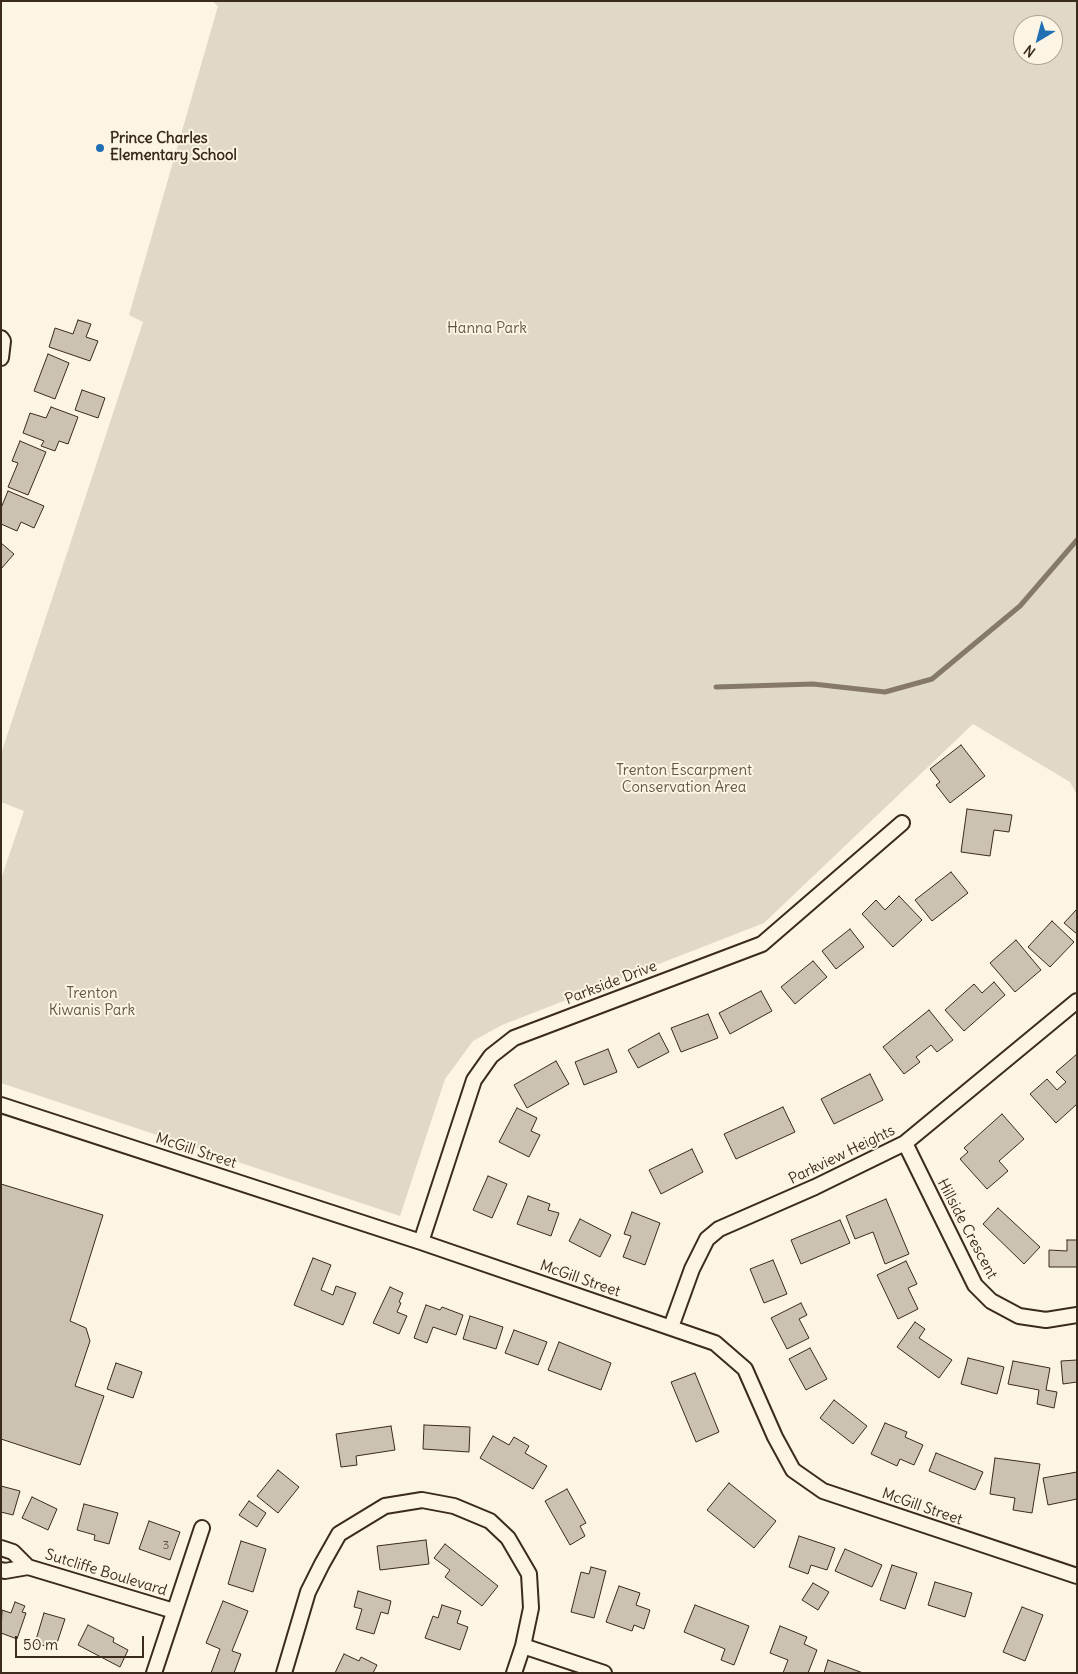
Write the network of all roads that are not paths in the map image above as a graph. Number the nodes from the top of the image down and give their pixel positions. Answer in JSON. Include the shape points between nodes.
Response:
{"nodes":[{"id":1,"x":1,"y":338,"type":"edge"},
{"id":2,"x":1,"y":358,"type":"edge"},
{"id":3,"x":902,"y":823,"type":"dead end"},
{"id":4,"x":1077,"y":1001,"type":"edge"},
{"id":5,"x":1,"y":1105,"type":"edge"},
{"id":6,"x":905,"y":1143,"type":"junction"},
{"id":7,"x":421,"y":1242,"type":"junction"},
{"id":8,"x":1077,"y":1315,"type":"edge"},
{"id":9,"x":671,"y":1327,"type":"junction"},
{"id":10,"x":202,"y":1528,"type":"dead end"},
{"id":11,"x":1,"y":1548,"type":"edge"},
{"id":12,"x":28,"y":1567,"type":"junction"},
{"id":13,"x":1,"y":1570,"type":"edge"},
{"id":14,"x":1077,"y":1576,"type":"edge"},
{"id":15,"x":174,"y":1611,"type":"junction"},
{"id":16,"x":523,"y":1646,"type":"junction"},
{"id":17,"x":154,"y":1673,"type":"edge"},
{"id":18,"x":284,"y":1673,"type":"edge"},
{"id":19,"x":514,"y":1673,"type":"edge"},
{"id":20,"x":604,"y":1673,"type":"edge"}],
"edges":[{"from":1,"to":2,"type":"street"},
{"from":3,"to":7,"type":"street","name":"Parkside Drive","via":[[762,944],[514,1038],[491,1056],[474,1080]]},
{"from":4,"to":6,"type":"street","name":"Parkview Heights"},
{"from":5,"to":7,"type":"street","name":"McGill Street"},
{"from":6,"to":8,"type":"street","name":"Hillside Crescent","via":[[975,1286],[991,1301],[1019,1316],[1046,1320]]},
{"from":6,"to":9,"type":"street","name":"Parkview Heights","via":[[719,1229],[707,1239],[692,1269]]},
{"from":7,"to":9,"type":"street","name":"McGill Street"},
{"from":9,"to":14,"type":"street","name":"McGill Street","via":[[716,1343],[745,1369],[793,1470],[823,1491]]},
{"from":10,"to":15,"type":"street"},
{"from":11,"to":12,"type":"street","name":"Sutcliffe Boulevard","via":[[13,1552]]},
{"from":12,"to":13,"type":"street","name":"Sutcliffe Boulevard"},
{"from":12,"to":15,"type":"street","name":"Sutcliffe Boulevard"},
{"from":15,"to":17,"type":"street"},
{"from":16,"to":18,"type":"street","via":[[531,1608],[529,1574],[508,1538],[490,1521],[454,1506],[422,1500],[385,1506],[338,1534],[308,1592]]},
{"from":16,"to":19,"type":"street"},
{"from":16,"to":20,"type":"street"}]}
